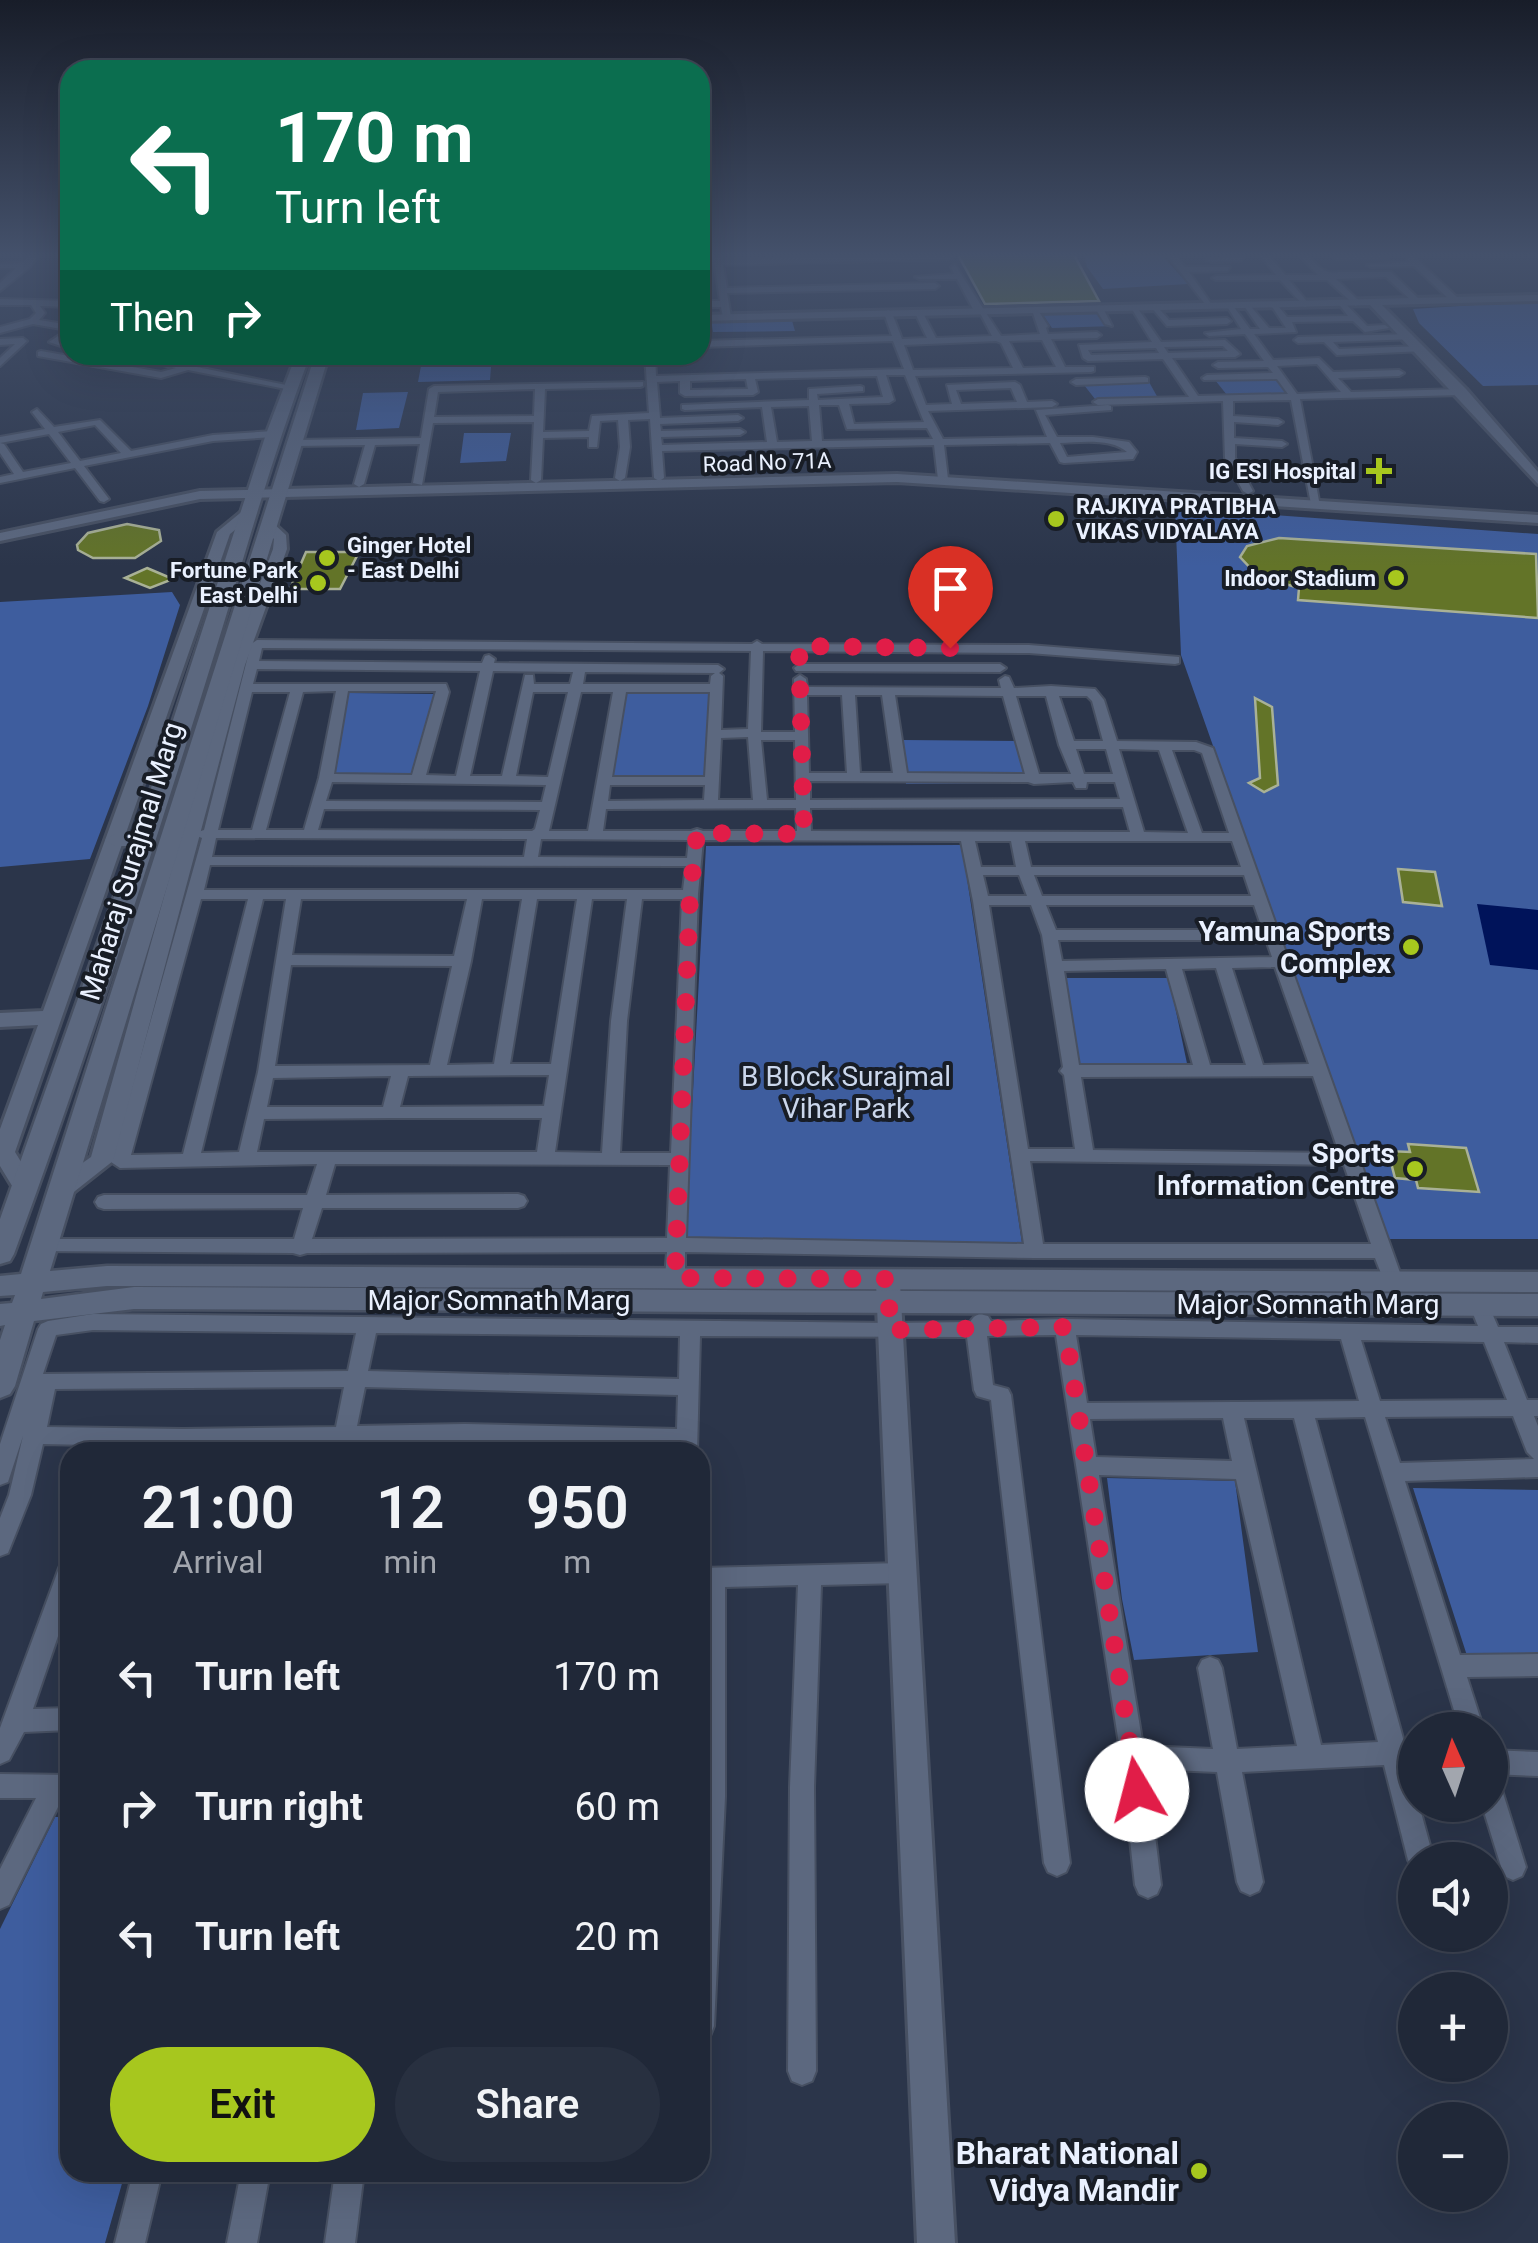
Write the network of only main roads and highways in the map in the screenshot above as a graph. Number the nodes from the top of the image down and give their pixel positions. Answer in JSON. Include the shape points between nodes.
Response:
{"nodes":[{"id":1,"x":298,"y":365,"type":"edge"},
{"id":2,"x":319,"y":365,"type":"edge"},
{"id":3,"x":265,"y":495,"type":"junction"},
{"id":4,"x":115,"y":840,"type":"road end"},
{"id":5,"x":144,"y":840,"type":"junction"},
{"id":6,"x":0,"y":1254,"type":"edge"},
{"id":7,"x":32,"y":1284,"type":"junction"},
{"id":8,"x":0,"y":1286,"type":"edge"},
{"id":9,"x":1530,"y":1293,"type":"edge"},
{"id":10,"x":889,"y":1304,"type":"junction"},
{"id":11,"x":11,"y":1314,"type":"edge"},
{"id":12,"x":0,"y":1386,"type":"edge"}],
"edges":[{"from":1,"to":3,"type":"main road","via":[[272,434]]},
{"from":2,"to":3,"type":"main road","name":"Maharaj Surajmal Marg","via":[[295,443]]},
{"from":3,"to":5,"type":"main road","name":"Maharaj Surajmal Marg"},
{"from":3,"to":7,"type":"main road","name":"Maharaj Surajmal Marg","via":[[268,526],[190,834]]},
{"from":4,"to":5,"type":"main road"},
{"from":5,"to":6,"type":"main road","name":"Maharaj Surajmal Marg"},
{"from":7,"to":8,"type":"main road","name":"Major Somnath Marg"},
{"from":7,"to":10,"type":"main road","name":"Major Somnath Marg","via":[[107,1276],[675,1278]]},
{"from":7,"to":11,"type":"main road","name":"Maharaj Surajmal Marg"},
{"from":9,"to":10,"type":"main road","name":"Major Somnath Marg","via":[[1393,1281]]},
{"from":9,"to":10,"type":"main road","name":"Major Somnath Marg","via":[[1478,1304]]},
{"from":10,"to":11,"type":"main road","name":"Major Somnath Marg","via":[[134,1298]]},
{"from":11,"to":12,"type":"main road","name":"Maharaj Surajmal Marg"}]}
